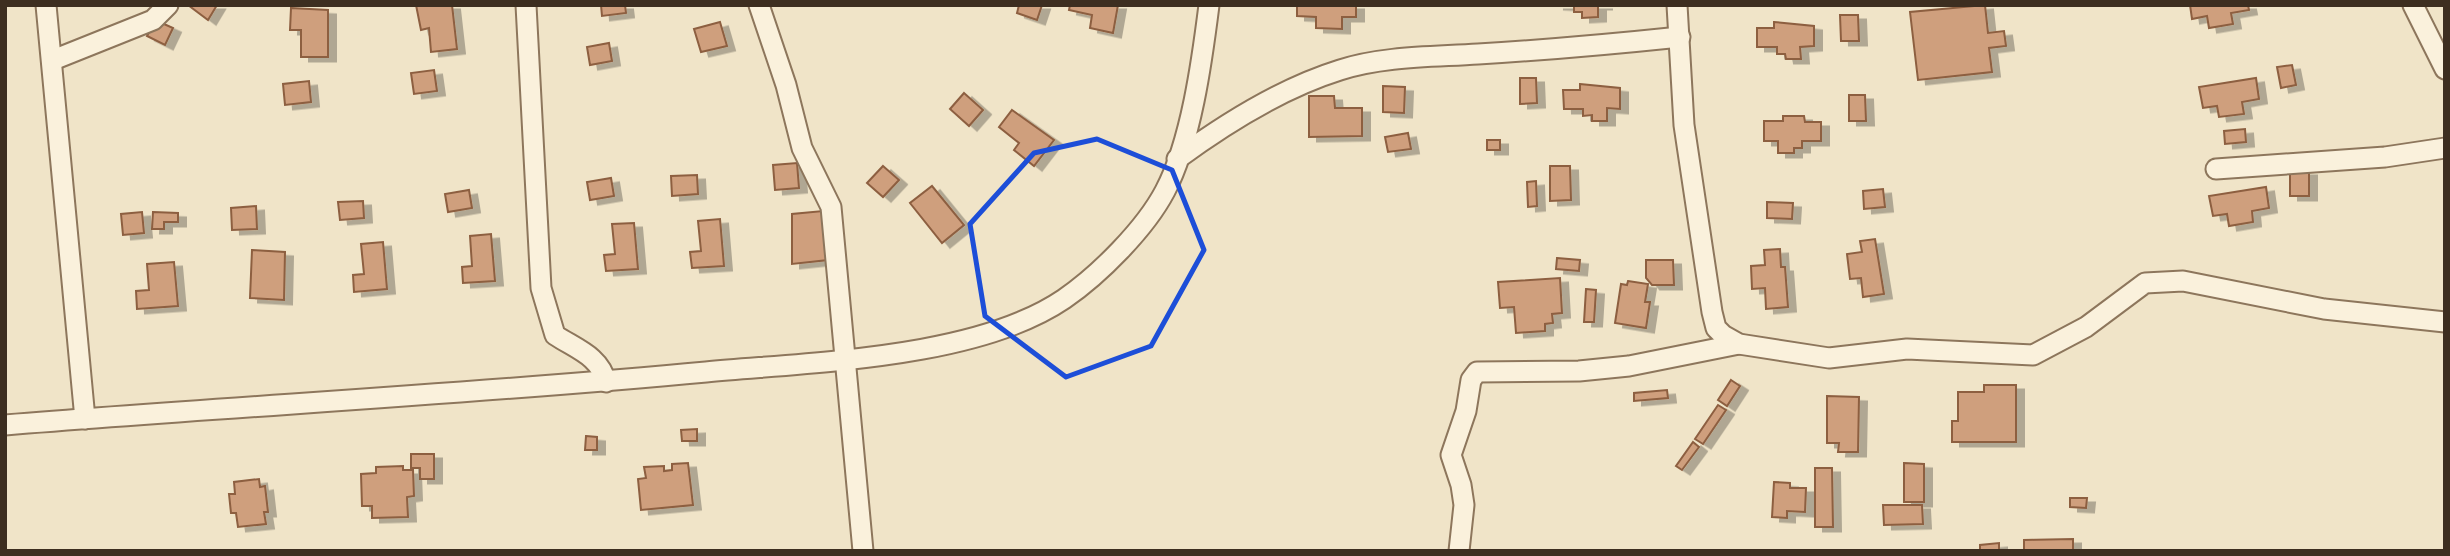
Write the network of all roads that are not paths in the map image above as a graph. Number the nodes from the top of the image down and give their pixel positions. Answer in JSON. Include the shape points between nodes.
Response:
{"nodes":[{"id":1,"x":46,"y":5,"type":"edge"},
{"id":2,"x":168,"y":5,"type":"edge"},
{"id":3,"x":526,"y":5,"type":"edge"},
{"id":4,"x":760,"y":5,"type":"edge"},
{"id":5,"x":1209,"y":5,"type":"edge"},
{"id":6,"x":1677,"y":5,"type":"edge"},
{"id":7,"x":2413,"y":5,"type":"edge"},
{"id":8,"x":1680,"y":37,"type":"junction"},
{"id":9,"x":53,"y":60,"type":"junction"},
{"id":10,"x":2445,"y":69,"type":"edge"},
{"id":11,"x":2445,"y":148,"type":"edge"},
{"id":12,"x":1177,"y":159,"type":"junction"},
{"id":13,"x":2216,"y":169,"type":"dead end"},
{"id":14,"x":2445,"y":322,"type":"edge"},
{"id":15,"x":1739,"y":344,"type":"junction"},
{"id":16,"x":844,"y":359,"type":"junction"},
{"id":17,"x":606,"y":382,"type":"junction"},
{"id":18,"x":85,"y":419,"type":"junction"},
{"id":19,"x":5,"y":425,"type":"edge"},
{"id":20,"x":863,"y":551,"type":"edge"},
{"id":21,"x":1459,"y":551,"type":"edge"}],
"edges":[{"from":1,"to":9,"type":"street"},
{"from":2,"to":9,"type":"street","via":[[153,20]]},
{"from":3,"to":17,"type":"street","via":[[541,288],[555,335],[595,358]]},
{"from":4,"to":16,"type":"street","via":[[802,148],[831,206]]},
{"from":5,"to":12,"type":"street","via":[[1201,65]]},
{"from":6,"to":8,"type":"street"},
{"from":7,"to":10,"type":"street"},
{"from":8,"to":12,"type":"street","via":[[1343,68],[1257,107]]},
{"from":8,"to":15,"type":"street","via":[[1684,125],[1712,312],[1716,328]]},
{"from":9,"to":18,"type":"street"},
{"from":11,"to":13,"type":"street"},
{"from":12,"to":16,"type":"street","via":[[1166,190],[1150,213],[1090,280],[1061,302],[1004,328],[906,353]]},
{"from":14,"to":15,"type":"street","via":[[2324,309],[2183,281],[2145,283],[2086,327],[2034,355],[1907,349],[1829,358]]},
{"from":15,"to":21,"type":"street","via":[[1629,366],[1477,372],[1451,455],[1464,505]]},
{"from":16,"to":17,"type":"street"},
{"from":16,"to":20,"type":"street"},
{"from":17,"to":18,"type":"street"},
{"from":18,"to":19,"type":"street"}]}
